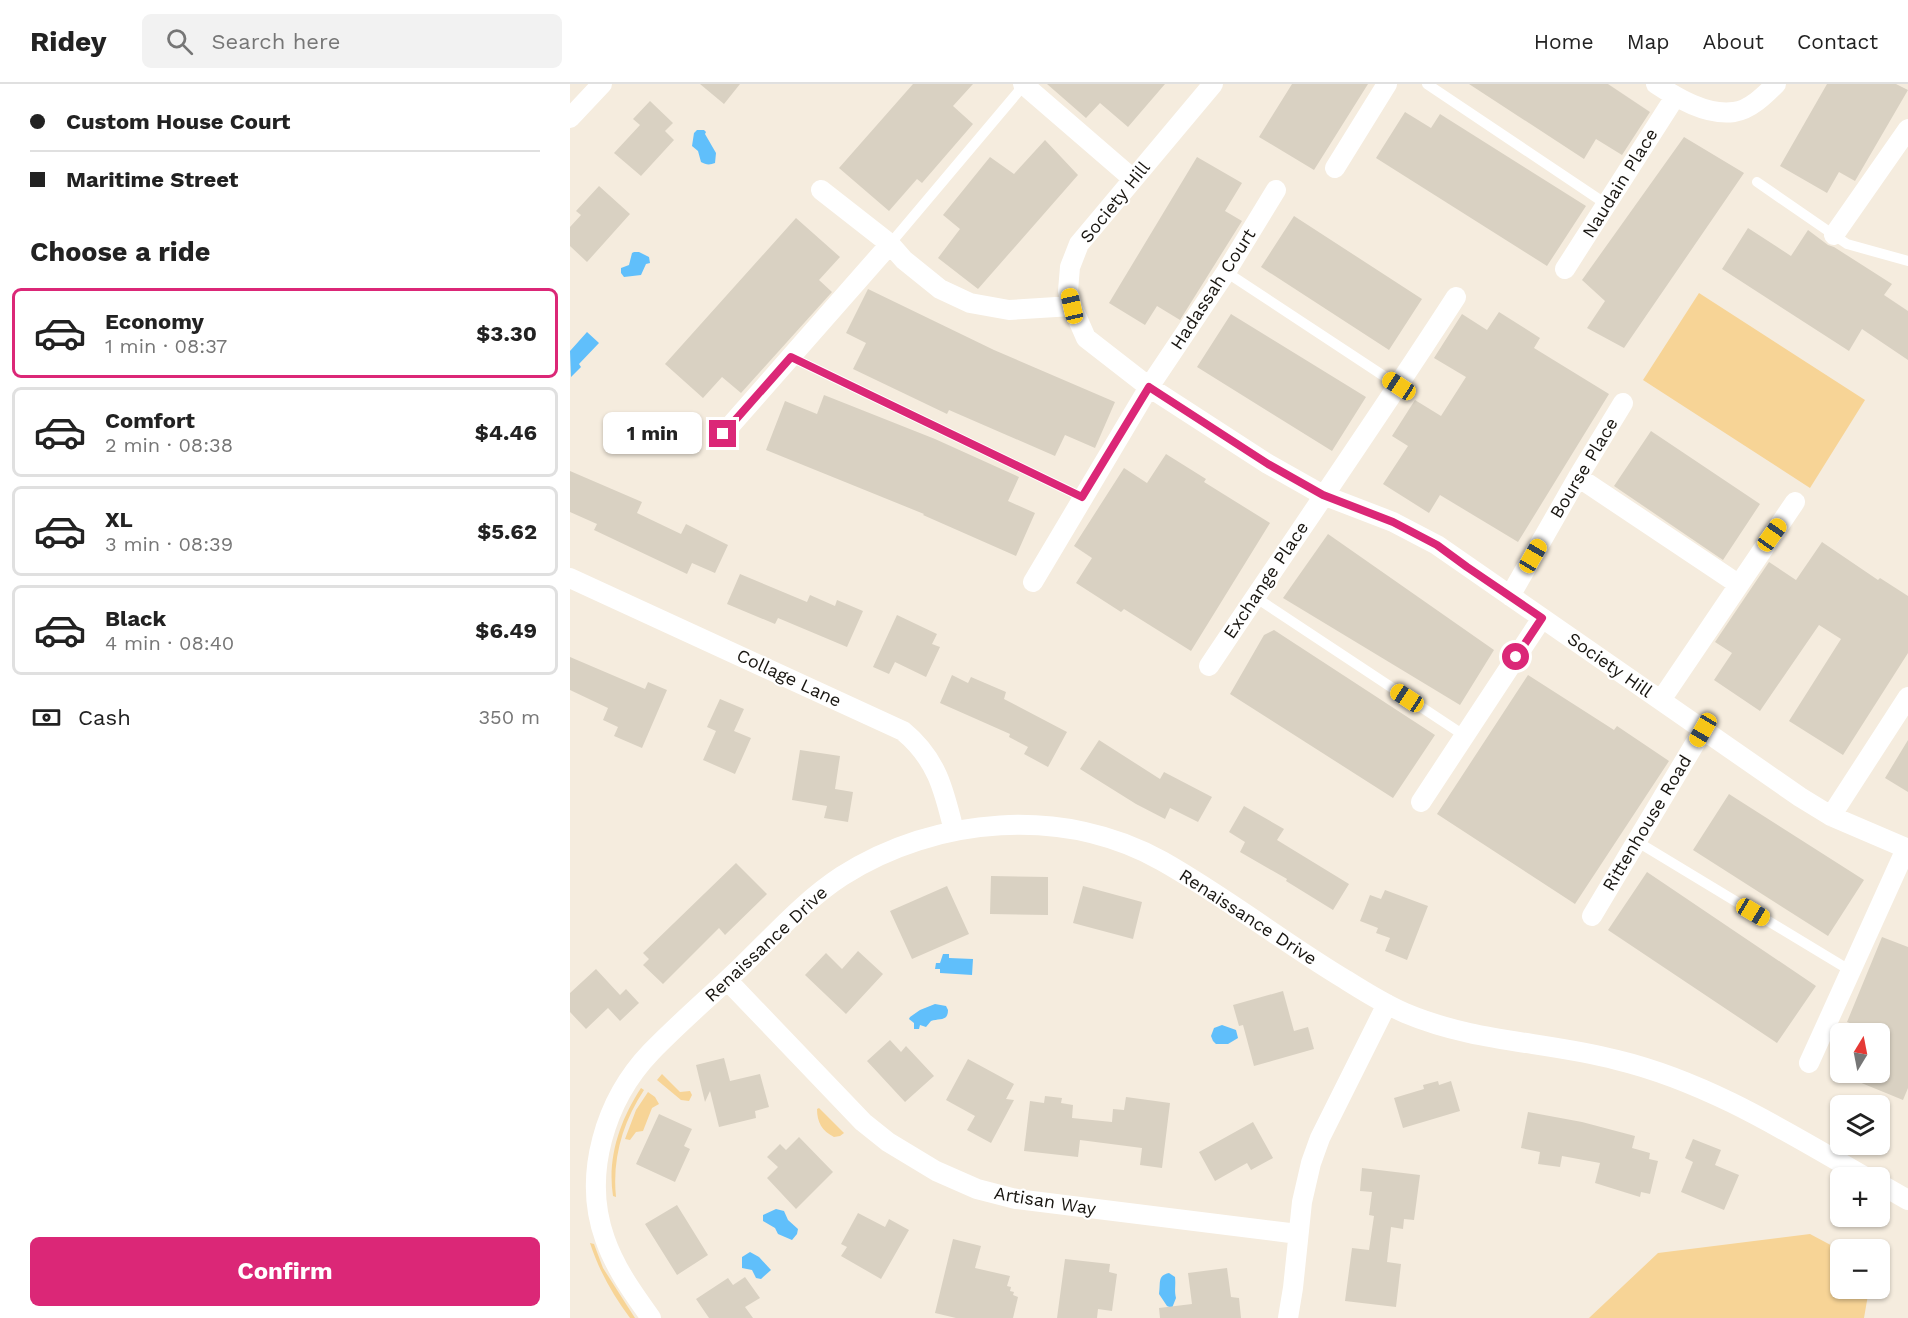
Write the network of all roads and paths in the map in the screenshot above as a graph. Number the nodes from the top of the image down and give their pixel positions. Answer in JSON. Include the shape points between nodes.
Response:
{"nodes":[{"id":1,"x":602,"y":84,"type":"edge"},
{"id":2,"x":1023,"y":84,"type":"edge"},
{"id":3,"x":1213,"y":84,"type":"edge"},
{"id":4,"x":1387,"y":84,"type":"edge"},
{"id":5,"x":1427,"y":84,"type":"edge"},
{"id":6,"x":1656,"y":84,"type":"edge"},
{"id":7,"x":1776,"y":84,"type":"edge"},
{"id":8,"x":1675,"y":97,"type":"junction"},
{"id":9,"x":570,"y":118,"type":"edge"},
{"id":10,"x":1908,"y":129,"type":"edge"},
{"id":11,"x":1335,"y":168,"type":"dead end"},
{"id":12,"x":1133,"y":178,"type":"junction"},
{"id":13,"x":1757,"y":182,"type":"dead end"},
{"id":14,"x":821,"y":190,"type":"dead end"},
{"id":15,"x":1276,"y":190,"type":"dead end"},
{"id":16,"x":1606,"y":204,"type":"junction"},
{"id":17,"x":1834,"y":235,"type":"junction"},
{"id":18,"x":890,"y":244,"type":"junction"},
{"id":19,"x":1908,"y":261,"type":"edge"},
{"id":20,"x":1565,"y":269,"type":"dead end"},
{"id":21,"x":1226,"y":272,"type":"junction"},
{"id":22,"x":1456,"y":297,"type":"dead end"},
{"id":23,"x":1072,"y":306,"type":"junction"},
{"id":24,"x":791,"y":357,"type":"junction"},
{"id":25,"x":1399,"y":386,"type":"junction"},
{"id":26,"x":1149,"y":387,"type":"junction"},
{"id":27,"x":1623,"y":403,"type":"dead end"},
{"id":28,"x":723,"y":434,"type":"dead end"},
{"id":29,"x":1578,"y":477,"type":"junction"},
{"id":30,"x":1323,"y":495,"type":"junction"},
{"id":31,"x":1082,"y":497,"type":"junction"},
{"id":32,"x":1795,"y":501,"type":"dead end"},
{"id":33,"x":570,"y":578,"type":"edge"},
{"id":34,"x":1033,"y":582,"type":"dead end"},
{"id":35,"x":1738,"y":584,"type":"junction"},
{"id":36,"x":1510,"y":596,"type":"junction"},
{"id":37,"x":1255,"y":597,"type":"junction"},
{"id":38,"x":1542,"y":618,"type":"junction"},
{"id":39,"x":1209,"y":666,"type":"dead end"},
{"id":40,"x":1908,"y":697,"type":"edge"},
{"id":41,"x":1660,"y":700,"type":"junction"},
{"id":42,"x":1703,"y":730,"type":"junction"},
{"id":43,"x":1465,"y":736,"type":"junction"},
{"id":44,"x":1421,"y":802,"type":"dead end"},
{"id":45,"x":1831,"y":816,"type":"junction"},
{"id":46,"x":954,"y":831,"type":"junction"},
{"id":47,"x":1636,"y":841,"type":"junction"},
{"id":48,"x":1907,"y":849,"type":"edge"},
{"id":49,"x":1592,"y":916,"type":"dead end"},
{"id":50,"x":1851,"y":971,"type":"junction"},
{"id":51,"x":727,"y":980,"type":"junction"},
{"id":52,"x":1387,"y":1004,"type":"junction"},
{"id":53,"x":1809,"y":1063,"type":"dead end"},
{"id":54,"x":1848,"y":1167,"type":"edge"},
{"id":55,"x":1890,"y":1190,"type":"edge"},
{"id":56,"x":1908,"y":1200,"type":"edge"},
{"id":57,"x":1298,"y":1234,"type":"junction"},
{"id":58,"x":651,"y":1318,"type":"edge"},
{"id":59,"x":1288,"y":1318,"type":"edge"}],
"edges":[{"from":1,"to":9,"type":"street"},
{"from":2,"to":12,"type":"street"},
{"from":2,"to":18,"type":"lane"},
{"from":3,"to":12,"type":"street","name":"Society Hill"},
{"from":4,"to":11,"type":"street"},
{"from":5,"to":16,"type":"lane"},
{"from":6,"to":8,"type":"street"},
{"from":7,"to":8,"type":"street","via":[[1763,98],[1733,112],[1708,110]]},
{"from":8,"to":16,"type":"street","name":"Naudain Place"},
{"from":10,"to":17,"type":"street"},
{"from":12,"to":23,"type":"street","name":"Society Hill","via":[[1079,244],[1070,267],[1068,291]]},
{"from":13,"to":17,"type":"lane"},
{"from":14,"to":18,"type":"street"},
{"from":15,"to":21,"type":"street","name":"Hadassah Court"},
{"from":16,"to":20,"type":"street","name":"Naudain Place"},
{"from":17,"to":19,"type":"lane","via":[[1847,244]]},
{"from":18,"to":23,"type":"street","via":[[904,261],[940,289],[970,303],[1009,310]]},
{"from":18,"to":24,"type":"street"},
{"from":21,"to":25,"type":"lane"},
{"from":21,"to":26,"type":"street","name":"Hadassah Court"},
{"from":22,"to":25,"type":"street","name":"Exchange Place"},
{"from":23,"to":26,"type":"street","name":"Society Hill","via":[[1086,338]]},
{"from":24,"to":28,"type":"street"},
{"from":24,"to":31,"type":"lane"},
{"from":25,"to":30,"type":"street","name":"Exchange Place"},
{"from":26,"to":30,"type":"street","name":"Society Hill"},
{"from":26,"to":31,"type":"street","name":"Hadassah Court"},
{"from":27,"to":29,"type":"street","name":"Bourse Place"},
{"from":29,"to":35,"type":"street"},
{"from":29,"to":36,"type":"street","name":"Bourse Place"},
{"from":30,"to":36,"type":"street","name":"Society Hill","via":[[1393,522],[1437,545]]},
{"from":30,"to":37,"type":"street","name":"Exchange Place"},
{"from":31,"to":34,"type":"street","name":"Hadassah Court"},
{"from":32,"to":35,"type":"street"},
{"from":33,"to":46,"type":"street","name":"Collage Lane","via":[[903,731],[932,763]]},
{"from":35,"to":41,"type":"street"},
{"from":36,"to":38,"type":"street","name":"Society Hill"},
{"from":37,"to":39,"type":"street","name":"Exchange Place"},
{"from":37,"to":43,"type":"lane"},
{"from":38,"to":41,"type":"street","name":"Society Hill"},
{"from":38,"to":43,"type":"street"},
{"from":40,"to":45,"type":"street"},
{"from":41,"to":42,"type":"street","name":"Society Hill"},
{"from":42,"to":45,"type":"street","name":"Society Hill"},
{"from":42,"to":47,"type":"street","name":"Rittenhouse Road"},
{"from":43,"to":44,"type":"street"},
{"from":45,"to":48,"type":"street","name":"Society Hill"},
{"from":46,"to":51,"type":"street","name":"Renaissance Drive","via":[[900,847],[835,881]]},
{"from":46,"to":52,"type":"street","name":"Renaissance Drive","via":[[1015,825],[1051,827],[1129,845],[1166,863]]},
{"from":47,"to":49,"type":"street","name":"Rittenhouse Road"},
{"from":47,"to":50,"type":"lane"},
{"from":48,"to":50,"type":"street"},
{"from":50,"to":53,"type":"street"},
{"from":51,"to":57,"type":"street","name":"Artisan Way","via":[[863,1122],[903,1152],[954,1180],[1022,1200]]},
{"from":51,"to":58,"type":"street","name":"Renaissance Drive","via":[[631,1074],[603,1135],[596,1192],[602,1229],[620,1273]]},
{"from":52,"to":54,"type":"street","name":"Renaissance Drive","via":[[1472,1035],[1604,1056],[1672,1076],[1749,1111]]},
{"from":52,"to":57,"type":"street","via":[[1315,1150],[1304,1189]]},
{"from":55,"to":56,"type":"street"},
{"from":57,"to":59,"type":"street"}]}
